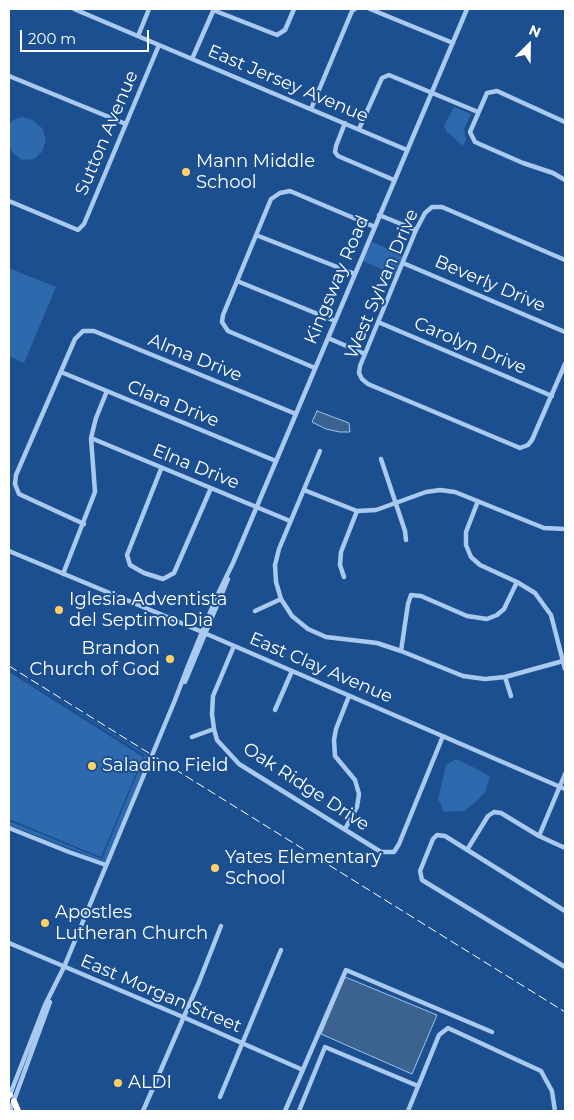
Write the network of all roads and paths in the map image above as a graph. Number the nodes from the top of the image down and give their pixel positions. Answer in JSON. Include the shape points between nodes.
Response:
{"nodes":[{"id":1,"x":74,"y":9,"type":"edge"},
{"id":2,"x":149,"y":9,"type":"edge"},
{"id":3,"x":213,"y":9,"type":"edge"},
{"id":4,"x":294,"y":9,"type":"edge"},
{"id":5,"x":355,"y":9,"type":"edge"},
{"id":6,"x":370,"y":9,"type":"edge"},
{"id":7,"x":467,"y":9,"type":"edge"},
{"id":8,"x":138,"y":36,"type":"junction"},
{"id":9,"x":453,"y":42,"type":"junction"},
{"id":10,"x":160,"y":45,"type":"junction"},
{"id":11,"x":192,"y":59,"type":"junction"},
{"id":12,"x":9,"y":76,"type":"edge"},
{"id":13,"x":433,"y":92,"type":"junction"},
{"id":14,"x":311,"y":109,"type":"junction"},
{"id":15,"x":478,"y":112,"type":"junction"},
{"id":16,"x":565,"y":122,"type":"edge"},
{"id":17,"x":345,"y":123,"type":"junction"},
{"id":18,"x":126,"y":124,"type":"junction"},
{"id":19,"x":359,"y":130,"type":"junction"},
{"id":20,"x":407,"y":150,"type":"junction"},
{"id":21,"x":394,"y":180,"type":"junction"},
{"id":22,"x":565,"y":180,"type":"edge"},
{"id":23,"x":9,"y":201,"type":"edge"},
{"id":24,"x":379,"y":215,"type":"junction"},
{"id":25,"x":375,"y":227,"type":"junction"},
{"id":26,"x":416,"y":230,"type":"junction"},
{"id":27,"x":256,"y":235,"type":"junction"},
{"id":28,"x":565,"y":260,"type":"edge"},
{"id":29,"x":403,"y":263,"type":"junction"},
{"id":30,"x":355,"y":274,"type":"junction"},
{"id":31,"x":237,"y":281,"type":"junction"},
{"id":32,"x":335,"y":321,"type":"junction"},
{"id":33,"x":378,"y":322,"type":"junction"},
{"id":34,"x":565,"y":332,"type":"edge"},
{"id":35,"x":328,"y":338,"type":"junction"},
{"id":36,"x":365,"y":354,"type":"junction"},
{"id":37,"x":565,"y":364,"type":"edge"},
{"id":38,"x":315,"y":368,"type":"junction"},
{"id":39,"x":60,"y":372,"type":"junction"},
{"id":40,"x":107,"y":391,"type":"junction"},
{"id":41,"x":552,"y":396,"type":"junction"},
{"id":42,"x":296,"y":414,"type":"junction"},
{"id":43,"x":91,"y":438,"type":"junction"},
{"id":44,"x":320,"y":451,"type":"dead end"},
{"id":45,"x":381,"y":459,"type":"dead end"},
{"id":46,"x":276,"y":461,"type":"junction"},
{"id":47,"x":161,"y":469,"type":"junction"},
{"id":48,"x":210,"y":488,"type":"junction"},
{"id":49,"x":304,"y":490,"type":"junction"},
{"id":50,"x":478,"y":501,"type":"junction"},
{"id":51,"x":396,"y":503,"type":"junction"},
{"id":52,"x":257,"y":507,"type":"junction"},
{"id":53,"x":357,"y":511,"type":"junction"},
{"id":54,"x":290,"y":521,"type":"junction"},
{"id":55,"x":84,"y":524,"type":"junction"},
{"id":56,"x":565,"y":529,"type":"edge"},
{"id":57,"x":406,"y":540,"type":"dead end"},
{"id":58,"x":9,"y":551,"type":"edge"},
{"id":59,"x":63,"y":574,"type":"junction"},
{"id":60,"x":344,"y":577,"type":"dead end"},
{"id":61,"x":517,"y":582,"type":"junction"},
{"id":62,"x":281,"y":599,"type":"junction"},
{"id":63,"x":255,"y":611,"type":"dead end"},
{"id":64,"x":204,"y":633,"type":"junction"},
{"id":65,"x":234,"y":646,"type":"junction"},
{"id":66,"x":401,"y":651,"type":"junction"},
{"id":67,"x":563,"y":662,"type":"junction"},
{"id":68,"x":565,"y":670,"type":"edge"},
{"id":69,"x":292,"y":671,"type":"junction"},
{"id":70,"x":504,"y":677,"type":"junction"},
{"id":71,"x":349,"y":696,"type":"junction"},
{"id":72,"x":511,"y":696,"type":"dead end"},
{"id":73,"x":275,"y":710,"type":"dead end"},
{"id":74,"x":214,"y":729,"type":"junction"},
{"id":75,"x":443,"y":736,"type":"junction"},
{"id":76,"x":192,"y":737,"type":"dead end"},
{"id":77,"x":565,"y":774,"type":"edge"},
{"id":78,"x":560,"y":787,"type":"junction"},
{"id":79,"x":565,"y":789,"type":"edge"},
{"id":80,"x":9,"y":828,"type":"edge"},
{"id":81,"x":345,"y":829,"type":"junction"},
{"id":82,"x":539,"y":836,"type":"junction"},
{"id":83,"x":565,"y":848,"type":"edge"},
{"id":84,"x":467,"y":850,"type":"junction"},
{"id":85,"x":106,"y":866,"type":"junction"},
{"id":86,"x":565,"y":911,"type":"edge"},
{"id":87,"x":221,"y":926,"type":"dead end"},
{"id":88,"x":9,"y":943,"type":"edge"},
{"id":89,"x":281,"y":950,"type":"dead end"},
{"id":90,"x":64,"y":966,"type":"junction"},
{"id":91,"x":565,"y":967,"type":"edge"},
{"id":92,"x":51,"y":997,"type":"junction"},
{"id":93,"x":183,"y":1017,"type":"junction"},
{"id":94,"x":492,"y":1032,"type":"dead end"},
{"id":95,"x":243,"y":1044,"type":"junction"},
{"id":96,"x":302,"y":1070,"type":"junction"},
{"id":97,"x":418,"y":1086,"type":"junction"},
{"id":98,"x":10,"y":1097,"type":"edge"},
{"id":99,"x":220,"y":1097,"type":"dead end"},
{"id":100,"x":10,"y":1111,"type":"edge"},
{"id":101,"x":18,"y":1111,"type":"edge"},
{"id":102,"x":143,"y":1111,"type":"edge"},
{"id":103,"x":285,"y":1111,"type":"edge"},
{"id":104,"x":299,"y":1111,"type":"edge"},
{"id":105,"x":408,"y":1111,"type":"edge"},
{"id":106,"x":555,"y":1111,"type":"edge"}],
"edges":[{"from":1,"to":8,"type":"street","name":"East Jersey Avenue"},
{"from":2,"to":8,"type":"street"},
{"from":3,"to":4,"type":"street","via":[[277,36],[285,30]]},
{"from":3,"to":11,"type":"street"},
{"from":5,"to":14,"type":"street"},
{"from":6,"to":9,"type":"street"},
{"from":7,"to":9,"type":"street","name":"Kingsway Road"},
{"from":8,"to":10,"type":"street","name":"East Jersey Avenue"},
{"from":9,"to":13,"type":"street","name":"Kingsway Road"},
{"from":10,"to":11,"type":"street","name":"East Jersey Avenue"},
{"from":10,"to":18,"type":"street","name":"Sutton Avenue"},
{"from":11,"to":14,"type":"street","name":"East Jersey Avenue"},
{"from":12,"to":18,"type":"street"},
{"from":13,"to":15,"type":"street"},
{"from":13,"to":19,"type":"street","via":[[389,75],[382,78]]},
{"from":13,"to":20,"type":"street","name":"Kingsway Road"},
{"from":14,"to":17,"type":"street","name":"East Jersey Avenue"},
{"from":15,"to":16,"type":"street","via":[[486,94],[497,90]]},
{"from":15,"to":22,"type":"street","via":[[470,132],[475,142]]},
{"from":17,"to":19,"type":"street","name":"East Jersey Avenue"},
{"from":17,"to":21,"type":"street","via":[[336,146],[338,156]]},
{"from":18,"to":23,"type":"street","name":"Sutton Avenue","via":[[84,224],[78,230]]},
{"from":19,"to":20,"type":"street","name":"East Jersey Avenue"},
{"from":20,"to":21,"type":"street","name":"Kingsway Road"},
{"from":21,"to":24,"type":"street","name":"Kingsway Road"},
{"from":24,"to":25,"type":"street","name":"Kingsway Road"},
{"from":24,"to":26,"type":"street"},
{"from":25,"to":27,"type":"street","via":[[290,191],[271,200]]},
{"from":25,"to":30,"type":"street","name":"Kingsway Road"},
{"from":26,"to":28,"type":"street","name":"West Sylvan Drive","via":[[424,213],[432,207],[442,207]]},
{"from":26,"to":29,"type":"street","name":"West Sylvan Drive"},
{"from":27,"to":30,"type":"street"},
{"from":27,"to":31,"type":"street"},
{"from":29,"to":33,"type":"street","name":"West Sylvan Drive"},
{"from":29,"to":34,"type":"street","name":"Beverly Drive"},
{"from":30,"to":32,"type":"street","name":"Kingsway Road"},
{"from":31,"to":32,"type":"street"},
{"from":31,"to":38,"type":"street","via":[[223,314],[222,322],[228,331]]},
{"from":32,"to":35,"type":"street","name":"Kingsway Road"},
{"from":33,"to":36,"type":"street","name":"West Sylvan Drive"},
{"from":33,"to":41,"type":"street","name":"Carolyn Drive"},
{"from":35,"to":36,"type":"street"},
{"from":35,"to":38,"type":"street","name":"Kingsway Road"},
{"from":36,"to":41,"type":"street","name":"West Sylvan Drive","via":[[360,373],[368,384],[520,448],[532,440]]},
{"from":37,"to":41,"type":"street"},
{"from":38,"to":42,"type":"street","name":"Kingsway Road"},
{"from":39,"to":40,"type":"street","name":"Clara Drive"},
{"from":39,"to":42,"type":"street","name":"Alma Drive","via":[[75,339],[83,331],[94,331]]},
{"from":39,"to":55,"type":"street","via":[[15,484],[19,494]]},
{"from":40,"to":43,"type":"street"},
{"from":40,"to":46,"type":"street","name":"Clara Drive"},
{"from":42,"to":46,"type":"street","name":"Kingsway Road"},
{"from":43,"to":47,"type":"street","name":"Elna Drive"},
{"from":43,"to":55,"type":"street","via":[[95,492]]},
{"from":44,"to":49,"type":"street"},
{"from":45,"to":51,"type":"street"},
{"from":46,"to":52,"type":"street","name":"Kingsway Road"},
{"from":47,"to":48,"type":"street","name":"Elna Drive"},
{"from":47,"to":48,"type":"street","via":[[127,555],[130,565],[144,573],[163,579],[174,573]]},
{"from":48,"to":52,"type":"street","name":"Elna Drive"},
{"from":49,"to":53,"type":"street"},
{"from":49,"to":54,"type":"street"},
{"from":50,"to":51,"type":"street","via":[[440,490]]},
{"from":50,"to":56,"type":"street","via":[[544,528]]},
{"from":50,"to":61,"type":"street","via":[[466,532],[466,545],[471,557],[480,565]]},
{"from":51,"to":53,"type":"street","via":[[376,510]]},
{"from":51,"to":57,"type":"street"},
{"from":52,"to":54,"type":"street","name":"Elna Drive"},
{"from":52,"to":64,"type":"street","name":"Kingsway Road"},
{"from":53,"to":60,"type":"street","via":[[341,552],[340,565]]},
{"from":54,"to":62,"type":"street","via":[[276,565]]},
{"from":55,"to":59,"type":"street"},
{"from":58,"to":59,"type":"street","name":"East Clay Avenue"},
{"from":59,"to":64,"type":"street","name":"East Clay Avenue"},
{"from":61,"to":66,"type":"street","via":[[504,609],[487,619],[467,616],[421,596],[411,595]]},
{"from":61,"to":67,"type":"street","via":[[535,593],[548,610]]},
{"from":62,"to":63,"type":"street"},
{"from":62,"to":66,"type":"street","via":[[292,616],[308,629],[326,636],[377,643]]},
{"from":64,"to":65,"type":"street","name":"East Clay Avenue"},
{"from":64,"to":85,"type":"street","name":"Kingsway Road"},
{"from":65,"to":69,"type":"street","name":"East Clay Avenue"},
{"from":65,"to":74,"type":"street","name":"Oak Ridge Drive","via":[[213,696]]},
{"from":66,"to":70,"type":"street","via":[[463,676]]},
{"from":67,"to":68,"type":"street"},
{"from":67,"to":70,"type":"street"},
{"from":69,"to":71,"type":"street","name":"East Clay Avenue"},
{"from":69,"to":73,"type":"street"},
{"from":70,"to":72,"type":"street"},
{"from":71,"to":75,"type":"street","name":"East Clay Avenue"},
{"from":71,"to":81,"type":"street","via":[[334,740],[335,756],[355,780],[359,794],[357,807]]},
{"from":74,"to":76,"type":"street"},
{"from":74,"to":81,"type":"street","name":"Oak Ridge Drive","via":[[217,740],[239,764]]},
{"from":75,"to":78,"type":"street","name":"East Clay Avenue"},
{"from":75,"to":81,"type":"street","name":"Oak Ridge Drive","via":[[394,852],[381,852]]},
{"from":77,"to":78,"type":"street"},
{"from":78,"to":79,"type":"street","name":"East Clay Avenue"},
{"from":78,"to":82,"type":"street"},
{"from":80,"to":85,"type":"street"},
{"from":82,"to":83,"type":"street"},
{"from":82,"to":84,"type":"street","via":[[494,812],[488,816]]},
{"from":84,"to":86,"type":"street"},
{"from":84,"to":91,"type":"street","via":[[445,836],[437,835],[420,871],[422,880]]},
{"from":85,"to":90,"type":"street","name":"Kingsway Road"},
{"from":87,"to":93,"type":"street"},
{"from":88,"to":90,"type":"street","name":"East Morgan Street"},
{"from":89,"to":95,"type":"street"},
{"from":90,"to":92,"type":"street","name":"Kingsway Road"},
{"from":90,"to":93,"type":"street","name":"East Morgan Street"},
{"from":92,"to":98,"type":"street","name":"Kingsway Road"},
{"from":92,"to":98,"type":"street","name":"Kingsway Road","via":[[34,1048]]},
{"from":93,"to":95,"type":"street","name":"East Morgan Street"},
{"from":93,"to":102,"type":"street"},
{"from":94,"to":96,"type":"street","via":[[346,970]]},
{"from":95,"to":96,"type":"street","name":"East Morgan Street"},
{"from":95,"to":99,"type":"street"},
{"from":96,"to":103,"type":"street"},
{"from":97,"to":104,"type":"street","via":[[325,1047]]},
{"from":97,"to":105,"type":"street"},
{"from":97,"to":106,"type":"street","via":[[438,1035],[448,1028],[541,1071],[552,1091]]},
{"from":98,"to":100,"type":"street","name":"Kingsway Road"},
{"from":98,"to":101,"type":"highway"}]}
